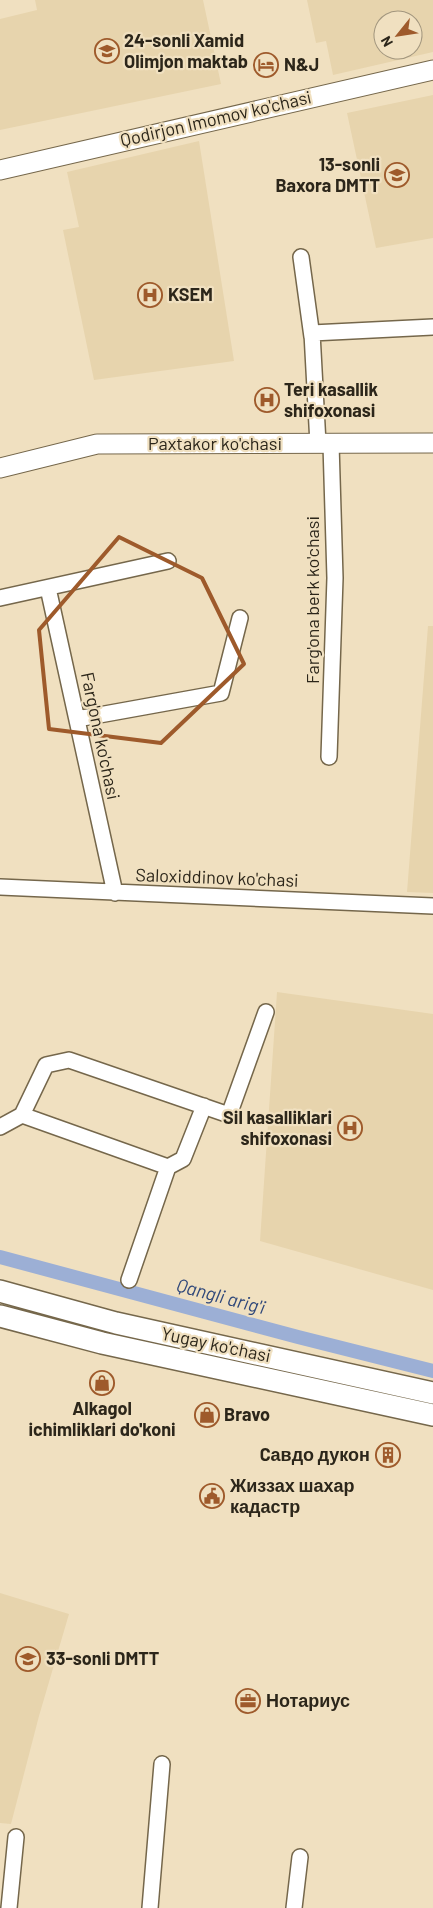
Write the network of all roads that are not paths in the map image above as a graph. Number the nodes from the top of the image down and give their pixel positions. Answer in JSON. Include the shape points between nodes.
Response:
{"nodes":[{"id":1,"x":433,"y":70,"type":"edge"},
{"id":2,"x":0,"y":170,"type":"edge"},
{"id":3,"x":301,"y":257,"type":"dead end"},
{"id":4,"x":433,"y":327,"type":"edge"},
{"id":5,"x":312,"y":337,"type":"junction"},
{"id":6,"x":433,"y":443,"type":"edge"},
{"id":7,"x":324,"y":444,"type":"junction"},
{"id":8,"x":0,"y":468,"type":"edge"},
{"id":9,"x":168,"y":561,"type":"dead end"},
{"id":10,"x":48,"y":588,"type":"junction"},
{"id":11,"x":0,"y":598,"type":"edge"},
{"id":12,"x":240,"y":618,"type":"dead end"},
{"id":13,"x":77,"y":719,"type":"junction"},
{"id":14,"x":329,"y":757,"type":"dead end"},
{"id":15,"x":0,"y":887,"type":"edge"},
{"id":16,"x":115,"y":893,"type":"junction"},
{"id":17,"x":433,"y":906,"type":"edge"},
{"id":18,"x":266,"y":1012,"type":"dead end"},
{"id":19,"x":204,"y":1106,"type":"junction"},
{"id":20,"x":22,"y":1115,"type":"junction"},
{"id":21,"x":0,"y":1127,"type":"edge"},
{"id":22,"x":168,"y":1167,"type":"junction"},
{"id":23,"x":129,"y":1280,"type":"dead end"},
{"id":24,"x":0,"y":1291,"type":"edge"},
{"id":25,"x":0,"y":1316,"type":"edge"},
{"id":26,"x":433,"y":1393,"type":"edge"},
{"id":27,"x":433,"y":1415,"type":"edge"},
{"id":28,"x":162,"y":1764,"type":"dead end"},
{"id":29,"x":16,"y":1837,"type":"dead end"},
{"id":30,"x":300,"y":1858,"type":"dead end"},
{"id":31,"x":9,"y":1908,"type":"edge"},
{"id":32,"x":150,"y":1908,"type":"edge"},
{"id":33,"x":294,"y":1908,"type":"edge"}],
"edges":[{"from":1,"to":2,"type":"street","name":"Qodirjon Imomov ko'chasi"},
{"from":3,"to":5,"type":"street","name":"Farg'ona berk ko'chasi"},
{"from":4,"to":5,"type":"street","via":[[312,333]]},
{"from":5,"to":7,"type":"street","name":"Farg'ona berk ko'chasi"},
{"from":6,"to":7,"type":"street","name":"Paxtakor ko'chasi"},
{"from":7,"to":8,"type":"street","name":"Paxtakor ko'chasi","via":[[97,444]]},
{"from":7,"to":14,"type":"street","name":"Farg'ona berk ko'chasi","via":[[335,578]]},
{"from":9,"to":10,"type":"street"},
{"from":10,"to":11,"type":"street"},
{"from":10,"to":13,"type":"street","name":"Farg'ona ko'chasi"},
{"from":12,"to":13,"type":"street","via":[[221,693]]},
{"from":13,"to":16,"type":"street","name":"Farg'ona ko'chasi"},
{"from":15,"to":16,"type":"street","name":"Saloxiddinov ko'chasi"},
{"from":16,"to":17,"type":"street","name":"Saloxiddinov ko'chasi"},
{"from":18,"to":19,"type":"street","via":[[229,1115]]},
{"from":19,"to":20,"type":"street","via":[[69,1060],[46,1065]]},
{"from":19,"to":22,"type":"street","via":[[183,1159]]},
{"from":20,"to":21,"type":"street"},
{"from":20,"to":22,"type":"street"},
{"from":22,"to":23,"type":"street"},
{"from":24,"to":26,"type":"main road","name":"Yugay ko'chasi","via":[[116,1323]]},
{"from":25,"to":27,"type":"main road","name":"Yugay ko'chasi","via":[[102,1344]]},
{"from":28,"to":32,"type":"street"},
{"from":29,"to":31,"type":"street"},
{"from":30,"to":33,"type":"street"}]}
